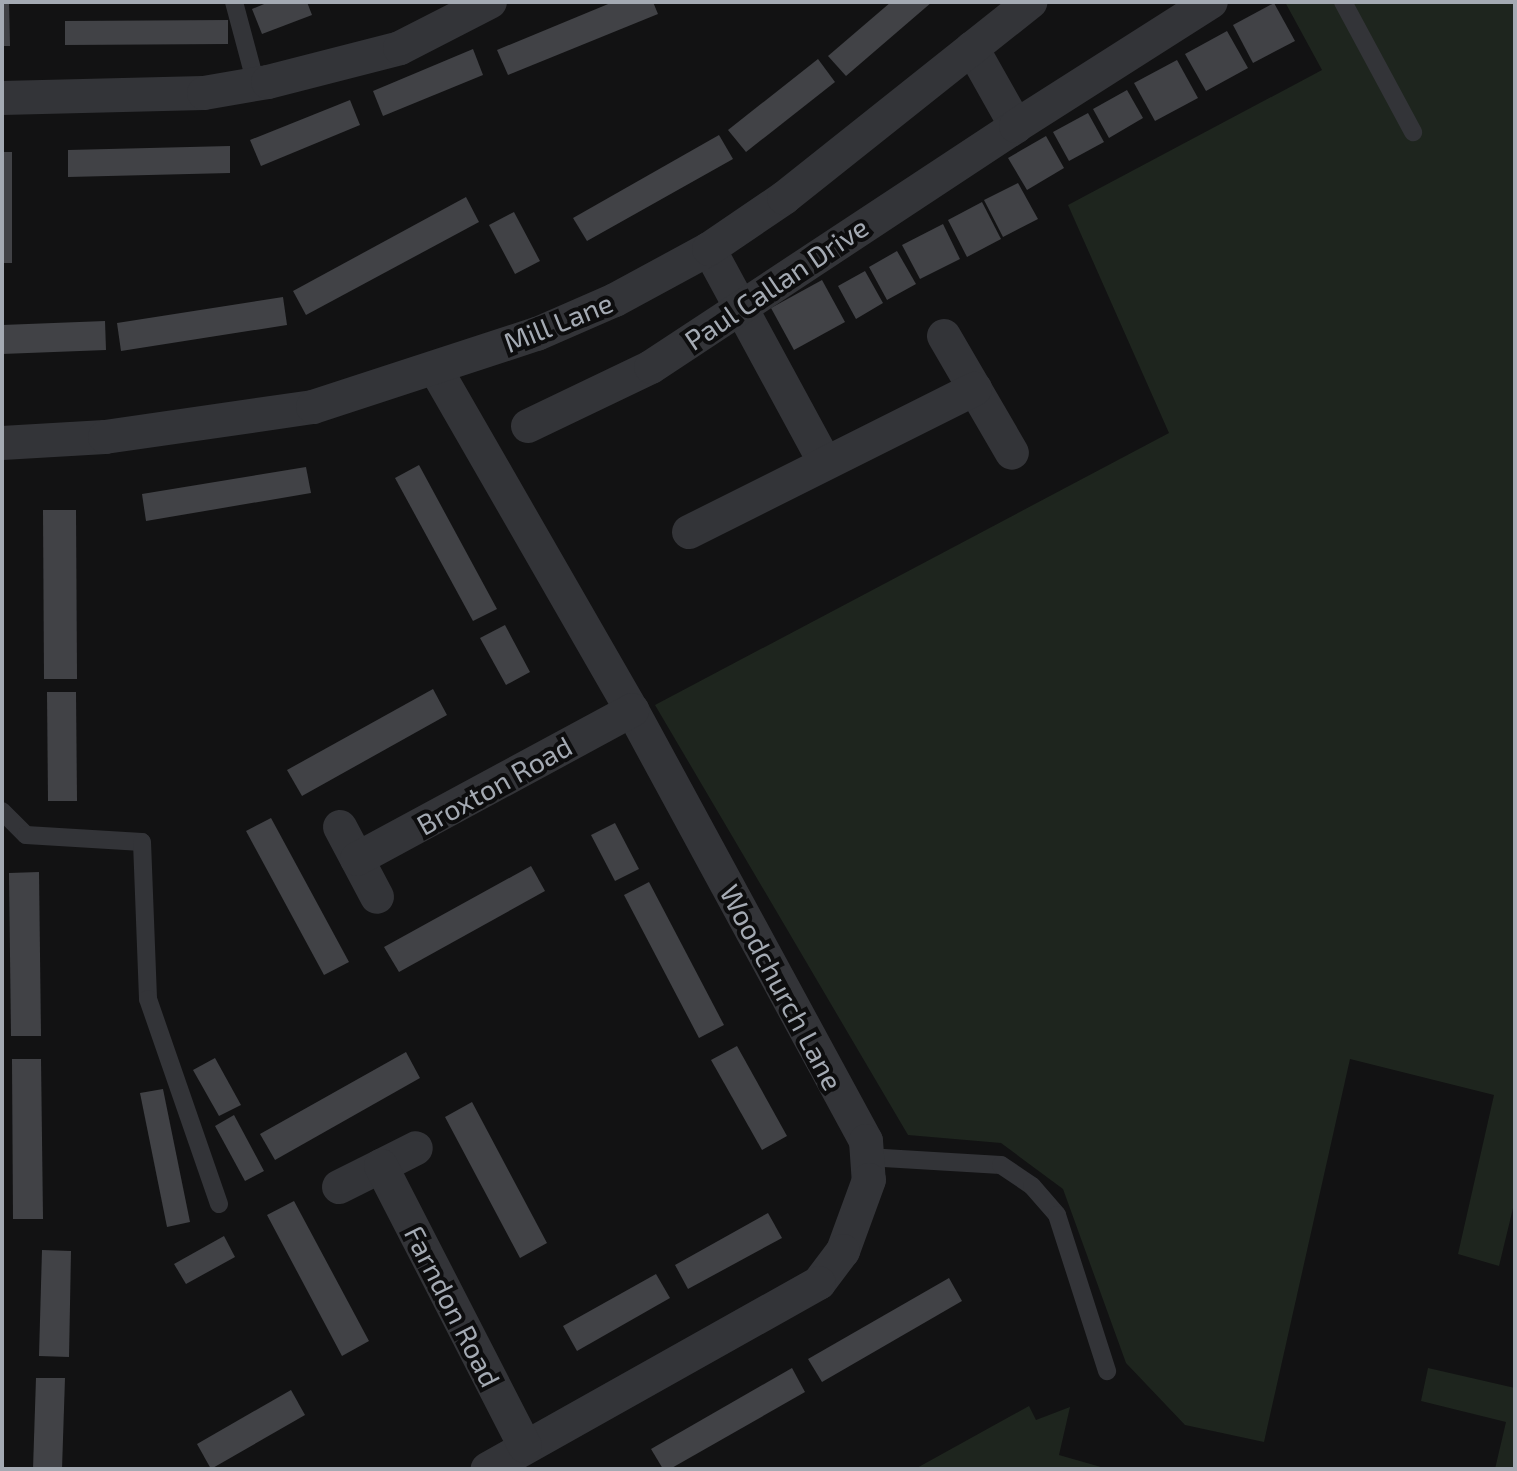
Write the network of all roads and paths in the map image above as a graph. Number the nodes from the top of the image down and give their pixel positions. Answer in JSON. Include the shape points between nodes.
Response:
{"nodes":[{"id":1,"x":234,"y":2,"type":"edge"},
{"id":2,"x":490,"y":2,"type":"edge"},
{"id":3,"x":1030,"y":2,"type":"edge"},
{"id":4,"x":1211,"y":2,"type":"edge"},
{"id":5,"x":1343,"y":2,"type":"edge"},
{"id":6,"x":972,"y":48,"type":"junction"},
{"id":7,"x":256,"y":84,"type":"junction"},
{"id":8,"x":2,"y":98,"type":"edge"},
{"id":9,"x":1016,"y":126,"type":"junction"},
{"id":10,"x":1413,"y":132,"type":"dead end"},
{"id":11,"x":709,"y":249,"type":"junction"},
{"id":12,"x":740,"y":306,"type":"junction"},
{"id":13,"x":944,"y":336,"type":"dead end"},
{"id":14,"x":435,"y":368,"type":"junction"},
{"id":15,"x":975,"y":389,"type":"junction"},
{"id":16,"x":528,"y":426,"type":"dead end"},
{"id":17,"x":2,"y":443,"type":"edge"},
{"id":18,"x":1012,"y":453,"type":"dead end"},
{"id":19,"x":825,"y":463,"type":"junction"},
{"id":20,"x":689,"y":532,"type":"dead end"},
{"id":21,"x":632,"y":710,"type":"junction"},
{"id":22,"x":2,"y":811,"type":"edge"},
{"id":23,"x":340,"y":827,"type":"dead end"},
{"id":24,"x":357,"y":859,"type":"junction"},
{"id":25,"x":377,"y":897,"type":"dead end"},
{"id":26,"x":416,"y":1148,"type":"dead end"},
{"id":27,"x":867,"y":1157,"type":"junction"},
{"id":28,"x":381,"y":1166,"type":"junction"},
{"id":29,"x":339,"y":1187,"type":"dead end"},
{"id":30,"x":219,"y":1204,"type":"dead end"},
{"id":31,"x":1107,"y":1371,"type":"dead end"},
{"id":32,"x":525,"y":1446,"type":"junction"},
{"id":33,"x":488,"y":1469,"type":"edge"}],
"edges":[{"from":1,"to":7,"type":"lane"},
{"from":2,"to":7,"type":"street","via":[[400,48]]},
{"from":3,"to":6,"type":"street","name":"Mill Lane"},
{"from":4,"to":9,"type":"street","name":"Paul Callan Drive"},
{"from":5,"to":10,"type":"lane"},
{"from":6,"to":9,"type":"street"},
{"from":6,"to":11,"type":"street","name":"Mill Lane","via":[[784,198]]},
{"from":7,"to":8,"type":"street","via":[[189,94]]},
{"from":9,"to":12,"type":"street","name":"Paul Callan Drive"},
{"from":11,"to":12,"type":"street"},
{"from":11,"to":14,"type":"street","name":"Mill Lane","via":[[602,306]]},
{"from":12,"to":16,"type":"street","name":"Paul Callan Drive","via":[[651,367]]},
{"from":12,"to":19,"type":"street"},
{"from":13,"to":15,"type":"street"},
{"from":14,"to":17,"type":"street","name":"Mill Lane","via":[[313,407],[105,437]]},
{"from":14,"to":21,"type":"street","name":"Woodchurch Lane"},
{"from":15,"to":18,"type":"street"},
{"from":15,"to":19,"type":"street"},
{"from":19,"to":20,"type":"street"},
{"from":21,"to":24,"type":"street","name":"Broxton Road"},
{"from":21,"to":27,"type":"street","name":"Woodchurch Lane","via":[[866,1141]]},
{"from":22,"to":30,"type":"lane","via":[[26,835],[142,842],[148,999]]},
{"from":23,"to":24,"type":"street"},
{"from":24,"to":25,"type":"street"},
{"from":26,"to":28,"type":"street"},
{"from":27,"to":31,"type":"lane","via":[[1001,1165],[1032,1186],[1057,1215]]},
{"from":27,"to":32,"type":"street","name":"Woodchurch Lane","via":[[869,1180],[858,1215],[843,1251],[819,1283]]},
{"from":28,"to":29,"type":"street"},
{"from":28,"to":32,"type":"street","name":"Farndon Road"},
{"from":32,"to":33,"type":"street","name":"Woodchurch Lane"}]}
